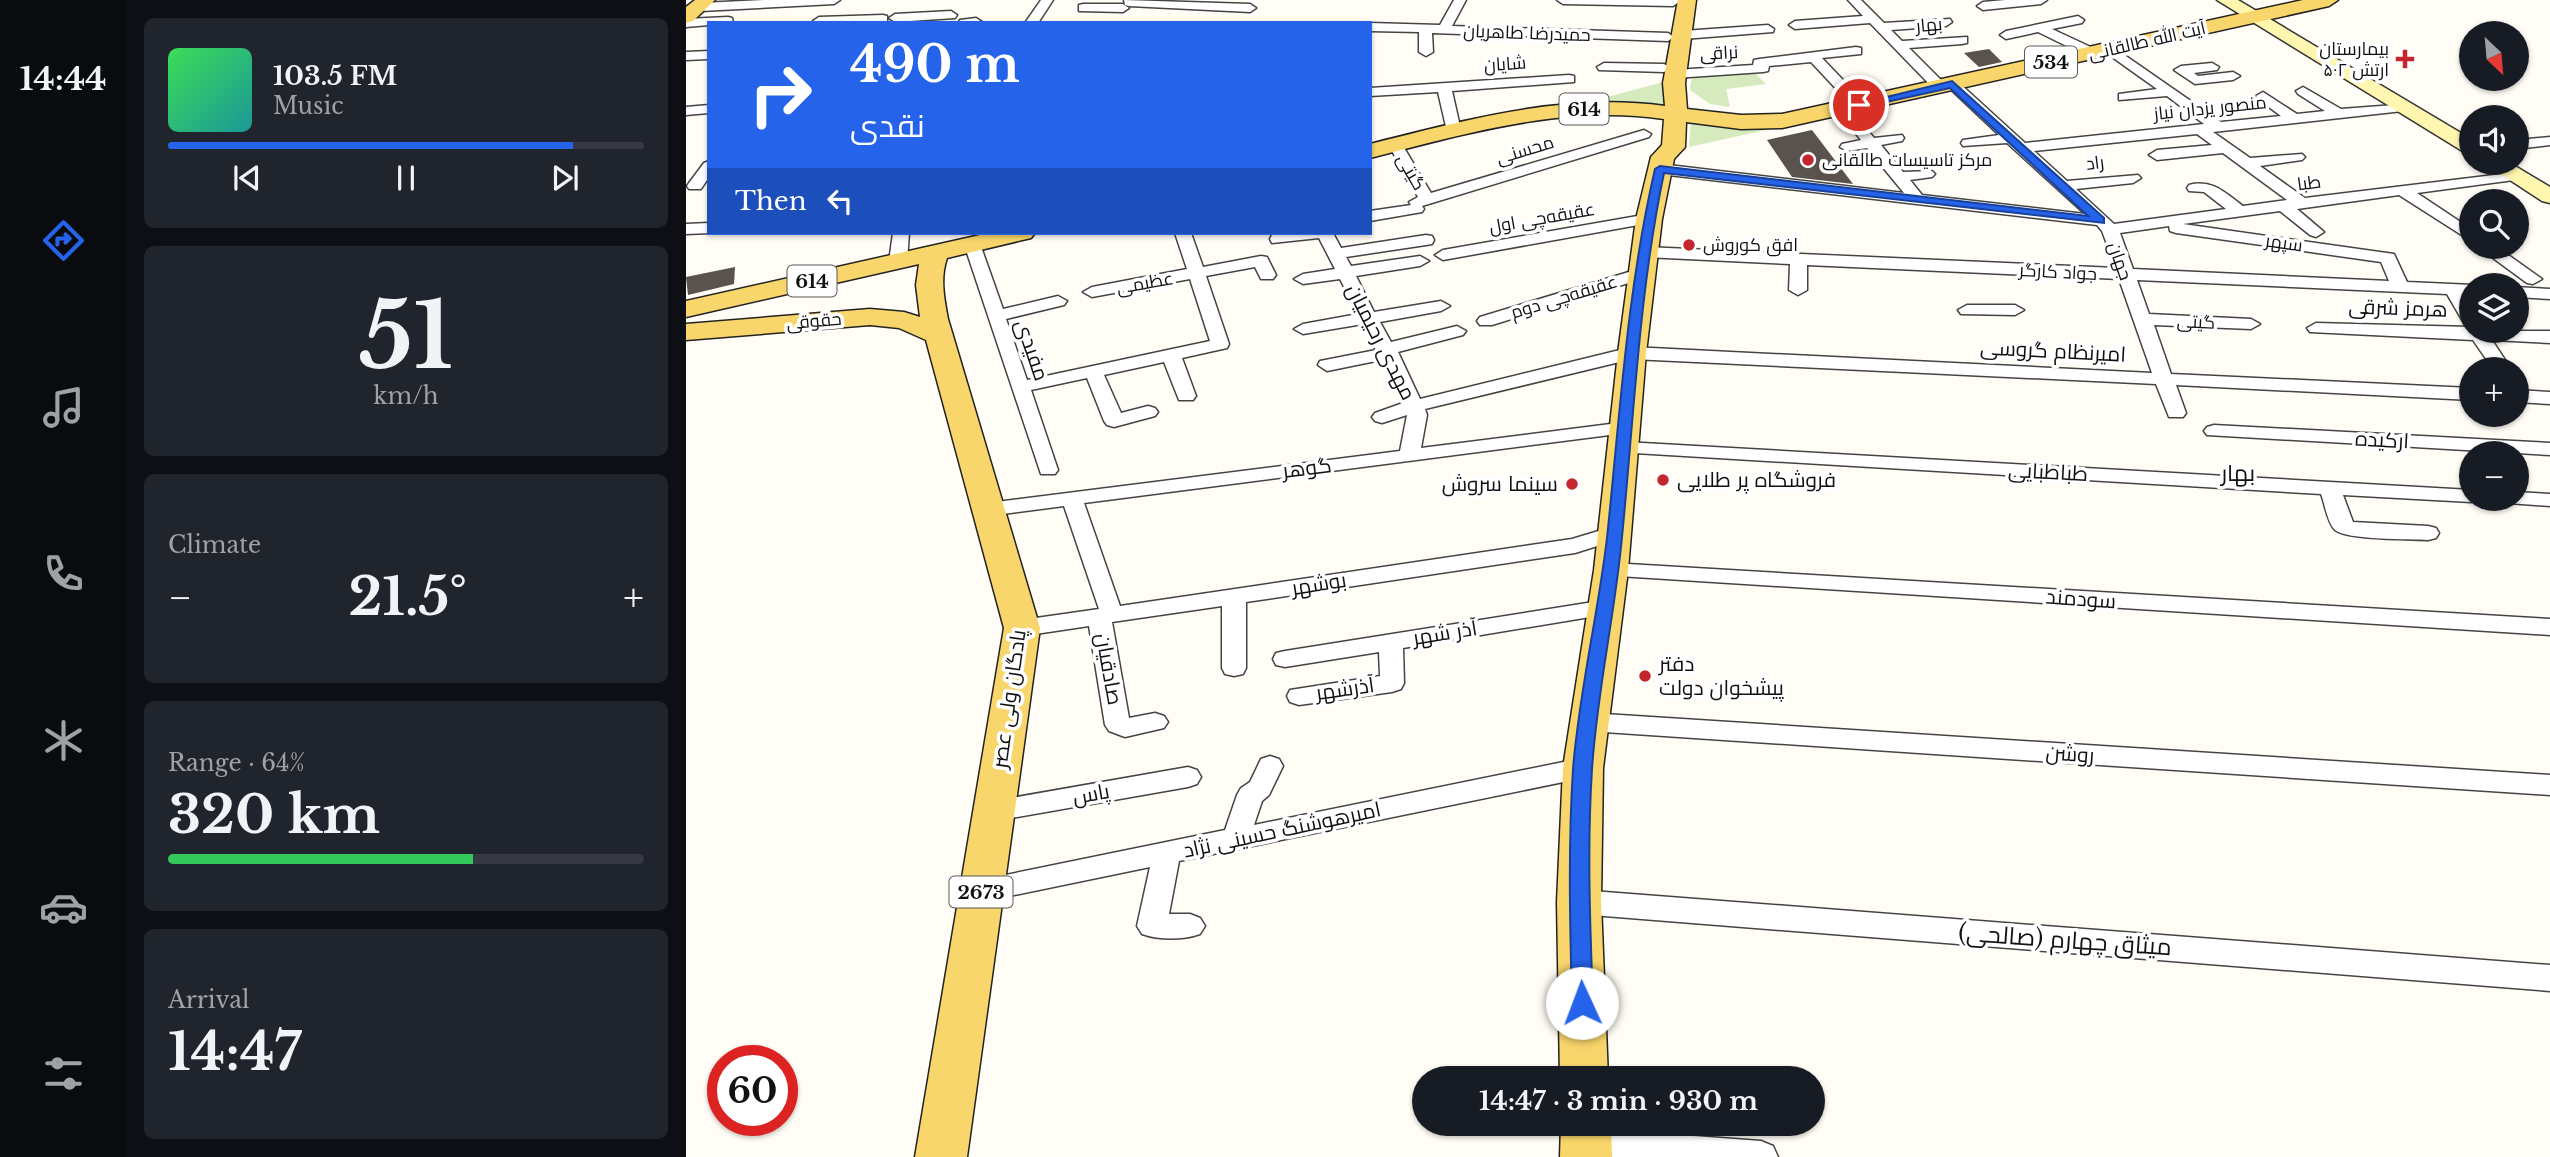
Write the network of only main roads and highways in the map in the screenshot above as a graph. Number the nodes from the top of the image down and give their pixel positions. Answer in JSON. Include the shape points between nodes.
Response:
{"nodes":[{"id":1,"x":2226,"y":0,"type":"edge"},
{"id":2,"x":2329,"y":0,"type":"edge"},
{"id":3,"x":1681,"y":1,"type":"edge"},
{"id":4,"x":2254,"y":17,"type":"junction"},
{"id":5,"x":1671,"y":75,"type":"junction"},
{"id":6,"x":1676,"y":114,"type":"junction"},
{"id":7,"x":1801,"y":117,"type":"junction"},
{"id":8,"x":1493,"y":121,"type":"junction"},
{"id":9,"x":2459,"y":141,"type":"edge"},
{"id":10,"x":1372,"y":150,"type":"edge"},
{"id":11,"x":1662,"y":163,"type":"junction"},
{"id":12,"x":2514,"y":175,"type":"edge"},
{"id":13,"x":2550,"y":196,"type":"edge"},
{"id":14,"x":1013,"y":235,"type":"edge"},
{"id":15,"x":937,"y":252,"type":"junction"},
{"id":16,"x":686,"y":309,"type":"edge"},
{"id":17,"x":686,"y":332,"type":"edge"},
{"id":18,"x":939,"y":335,"type":"junction"},
{"id":19,"x":1584,"y":1066,"type":"edge"},
{"id":20,"x":941,"y":1157,"type":"edge"}],
"edges":[{"from":1,"to":4,"type":"main road"},
{"from":2,"to":4,"type":"main road","name":"آیت الله طالقانی","number":"534"},
{"from":3,"to":5,"type":"main road"},
{"from":4,"to":7,"type":"main road","name":"آیت الله طالقانی","number":"534"},
{"from":4,"to":9,"type":"main road"},
{"from":5,"to":6,"type":"main road"},
{"from":5,"to":7,"type":"main road","via":[[1701,105],[1724,113]]},
{"from":5,"to":8,"type":"main road"},
{"from":6,"to":7,"type":"main road","name":"آیت الله طالقانی","number":"534","via":[[1759,123]]},
{"from":6,"to":8,"type":"main road","number":"614","via":[[1580,109]]},
{"from":6,"to":11,"type":"main road","via":[[1673,147]]},
{"from":8,"to":10,"type":"main road","number":"614"},
{"from":8,"to":11,"type":"main road","via":[[1588,120],[1620,125],[1644,134]]},
{"from":11,"to":19,"type":"main road","via":[[1643,262],[1611,570],[1583,768],[1579,902]]},
{"from":12,"to":13,"type":"main road"},
{"from":14,"to":15,"type":"main road","number":"614"},
{"from":15,"to":16,"type":"main road","number":"614"},
{"from":15,"to":18,"type":"main road","name":"پادگان ولی عصر","number":"2673","via":[[927,280]]},
{"from":17,"to":18,"type":"main road","name":"حقوقی","via":[[870,317],[904,320]]},
{"from":18,"to":20,"type":"main road","name":"پادگان ولی عصر","number":"2673","via":[[1022,628]]}]}
